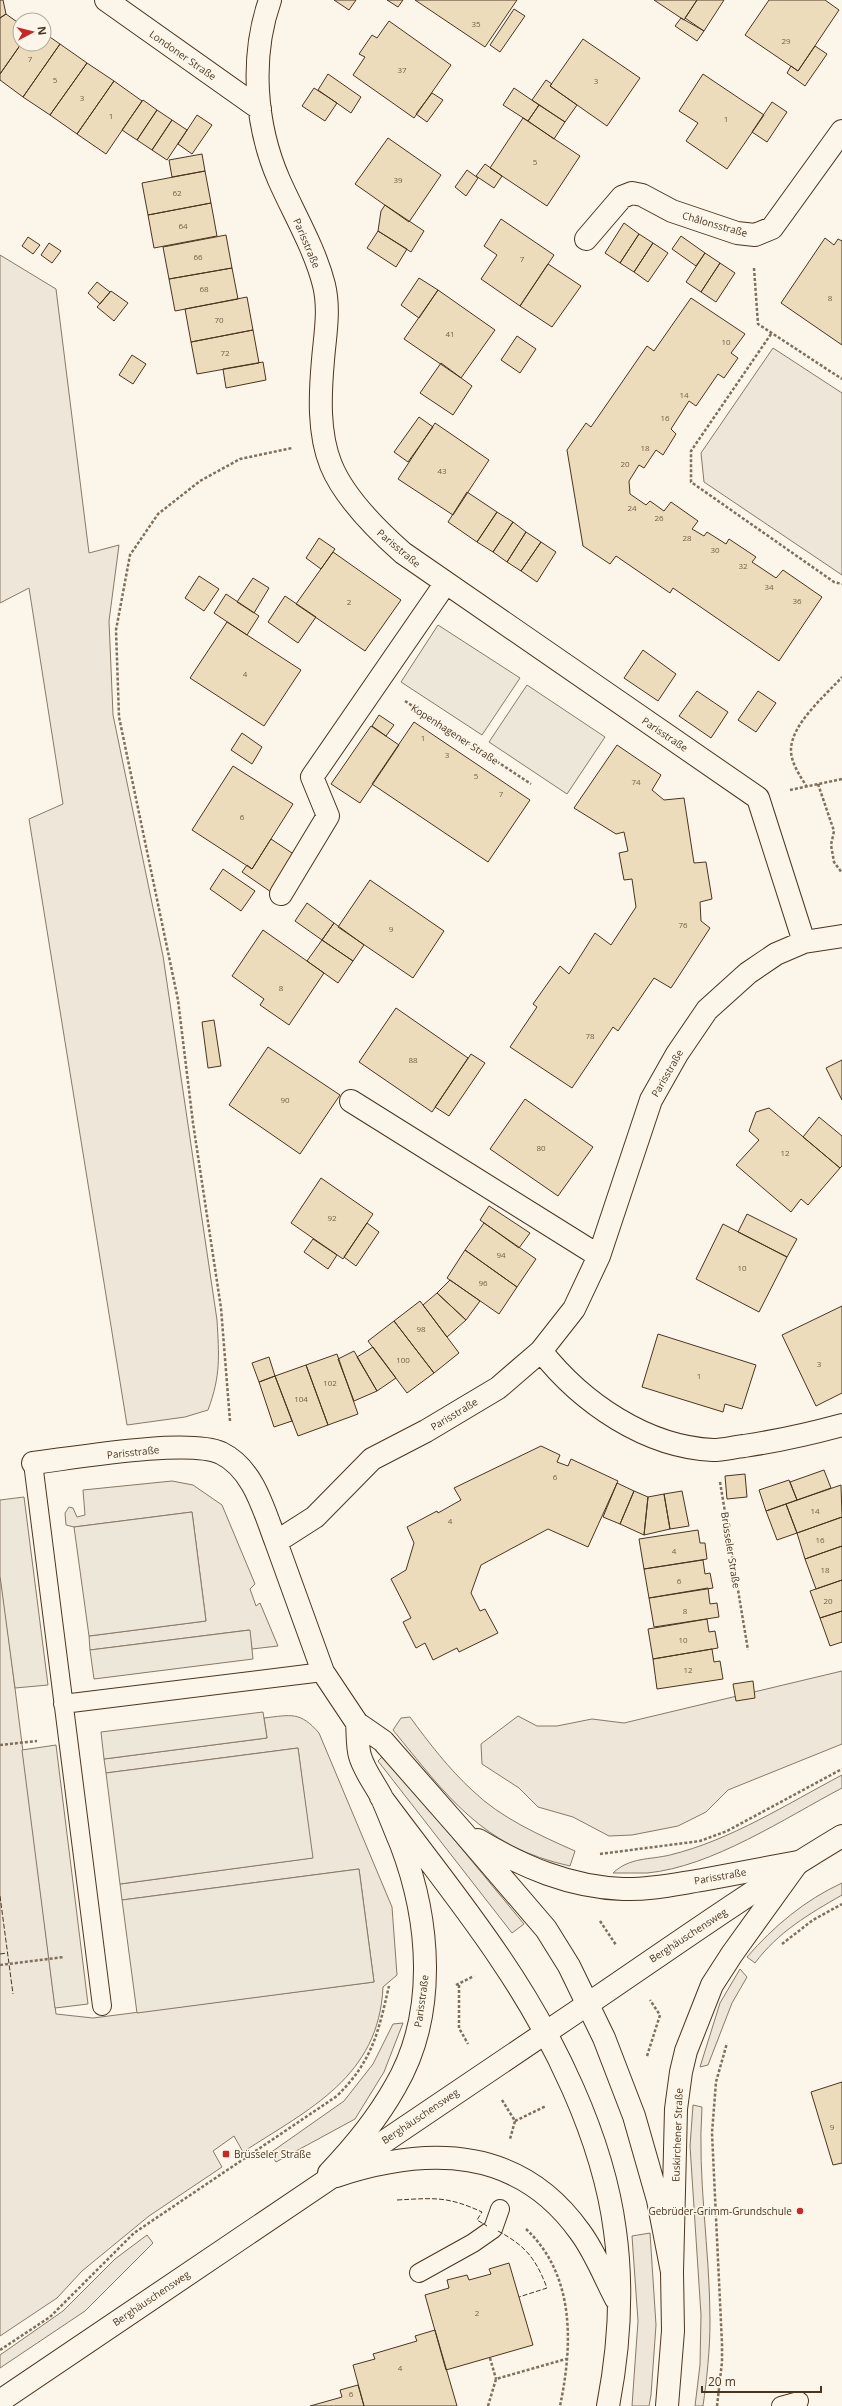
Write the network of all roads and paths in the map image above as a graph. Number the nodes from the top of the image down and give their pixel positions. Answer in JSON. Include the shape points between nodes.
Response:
{"nodes":[{"id":1,"x":106,"y":0,"type":"edge"},
{"id":2,"x":270,"y":0,"type":"edge"},
{"id":3,"x":260,"y":109,"type":"junction"},
{"id":4,"x":842,"y":131,"type":"edge"},
{"id":5,"x":755,"y":235,"type":"junction"},
{"id":6,"x":586,"y":239,"type":"dead end"},
{"id":7,"x":771,"y":334,"type":"junction"},
{"id":8,"x":842,"y":379,"type":"edge"},
{"id":9,"x":324,"y":444,"type":"junction"},
{"id":10,"x":445,"y":584,"type":"junction"},
{"id":11,"x":842,"y":584,"type":"edge"},
{"id":12,"x":842,"y":677,"type":"edge"},
{"id":13,"x":378,"y":684,"type":"junction"},
{"id":14,"x":842,"y":779,"type":"edge"},
{"id":15,"x":531,"y":784,"type":"dead end"},
{"id":16,"x":818,"y":784,"type":"junction"},
{"id":17,"x":807,"y":787,"type":"junction"},
{"id":18,"x":758,"y":798,"type":"junction"},
{"id":19,"x":842,"y":873,"type":"edge"},
{"id":20,"x":281,"y":894,"type":"dead end"},
{"id":21,"x":842,"y":936,"type":"edge"},
{"id":22,"x":804,"y":942,"type":"junction"},
{"id":23,"x":351,"y":1101,"type":"dead end"},
{"id":24,"x":599,"y":1256,"type":"junction"},
{"id":25,"x":541,"y":1351,"type":"junction"},
{"id":26,"x":842,"y":1425,"type":"edge"},
{"id":27,"x":715,"y":1450,"type":"junction"},
{"id":28,"x":221,"y":1453,"type":"junction"},
{"id":29,"x":33,"y":1463,"type":"joint"},
{"id":30,"x":276,"y":1542,"type":"junction"},
{"id":31,"x":748,"y":1650,"type":"dead end"},
{"id":32,"x":323,"y":1672,"type":"junction"},
{"id":33,"x":63,"y":1704,"type":"junction"},
{"id":34,"x":357,"y":1723,"type":"junction"},
{"id":35,"x":13,"y":1744,"type":"dead end"},
{"id":36,"x":0,"y":1745,"type":"edge"},
{"id":37,"x":842,"y":1769,"type":"edge"},
{"id":38,"x":381,"y":1797,"type":"junction"},
{"id":39,"x":462,"y":1831,"type":"junction"},
{"id":40,"x":842,"y":1836,"type":"edge"},
{"id":41,"x":600,"y":1852,"type":"dead end"},
{"id":42,"x":798,"y":1862,"type":"junction"},
{"id":43,"x":842,"y":1904,"type":"edge"},
{"id":44,"x":778,"y":1947,"type":"dead end"},
{"id":45,"x":95,"y":1953,"type":"junction"},
{"id":46,"x":501,"y":1960,"type":"junction"},
{"id":47,"x":0,"y":1965,"type":"edge"},
{"id":48,"x":424,"y":1985,"type":"junction"},
{"id":49,"x":588,"y":2004,"type":"junction"},
{"id":50,"x":102,"y":2006,"type":"dead end"},
{"id":51,"x":545,"y":2033,"type":"junction"},
{"id":52,"x":727,"y":2040,"type":"dead end"},
{"id":53,"x":321,"y":2182,"type":"junction"},
{"id":54,"x":500,"y":2209,"type":"dead end"},
{"id":55,"x":672,"y":2272,"type":"junction"},
{"id":56,"x":419,"y":2273,"type":"dead end"},
{"id":57,"x":619,"y":2303,"type":"junction"},
{"id":58,"x":0,"y":2350,"type":"edge"},
{"id":59,"x":490,"y":2358,"type":"dead end"},
{"id":60,"x":566,"y":2359,"type":"dead end"},
{"id":61,"x":496,"y":2379,"type":"junction"},
{"id":62,"x":0,"y":2401,"type":"edge"},
{"id":63,"x":799,"y":2401,"type":"dead end"},
{"id":64,"x":488,"y":2406,"type":"edge"},
{"id":65,"x":608,"y":2406,"type":"edge"},
{"id":66,"x":667,"y":2406,"type":"edge"},
{"id":67,"x":717,"y":2406,"type":"edge"},
{"id":68,"x":781,"y":2406,"type":"edge"}],
"edges":[{"from":1,"to":3,"type":"street","name":"Londoner Straße"},
{"from":2,"to":3,"type":"street","name":"Parisstraße","via":[[263,20],[258,66]]},
{"from":3,"to":9,"type":"street","name":"Parisstraße","via":[[265,138],[278,178],[312,252],[324,286],[328,314],[323,361]]},
{"from":4,"to":5,"type":"street","name":"Châlonsstraße","via":[[772,228]]},
{"from":5,"to":6,"type":"street","name":"Châlonsstraße","via":[[737,233],[672,211],[642,195],[632,193],[622,197]]},
{"from":5,"to":7,"type":"path","via":[[753,275],[758,324]]},
{"from":7,"to":8,"type":"path"},
{"from":7,"to":11,"type":"path","via":[[691,451],[691,482],[834,582]]},
{"from":9,"to":10,"type":"street","name":"Parisstraße","via":[[343,486],[376,529],[403,554]]},
{"from":9,"to":28,"type":"path","via":[[281,449],[240,460],[200,481],[158,514],[130,555],[116,630],[119,717],[178,1000],[221,1308],[231,1418]]},
{"from":10,"to":13,"type":"street"},
{"from":10,"to":18,"type":"street","name":"Parisstraße"},
{"from":12,"to":17,"type":"path","via":[[806,716],[796,732],[791,750],[796,771]]},
{"from":13,"to":15,"type":"path","name":"Kopenhagener Straße"},
{"from":13,"to":20,"type":"street","via":[[312,778],[328,816]]},
{"from":14,"to":16,"type":"path"},
{"from":16,"to":17,"type":"path"},
{"from":16,"to":19,"type":"path","via":[[834,831],[831,846],[834,862]]},
{"from":17,"to":18,"type":"path"},
{"from":18,"to":22,"type":"street"},
{"from":21,"to":22,"type":"street","name":"Parisstraße"},
{"from":22,"to":24,"type":"street","name":"Parisstraße","via":[[776,954],[727,990],[707,1010],[678,1054],[651,1100]]},
{"from":23,"to":24,"type":"street"},
{"from":24,"to":25,"type":"street","name":"Parisstraße","via":[[574,1309]]},
{"from":25,"to":27,"type":"street","via":[[556,1371],[572,1386],[614,1417],[680,1446]]},
{"from":25,"to":30,"type":"street","name":"Parisstraße","via":[[498,1388],[426,1431],[372,1459],[315,1517]]},
{"from":26,"to":27,"type":"street","via":[[779,1441]]},
{"from":27,"to":31,"type":"path","name":"Brüsseler Straße"},
{"from":28,"to":29,"type":"street","name":"Parisstraße","via":[[200,1448],[174,1447]]},
{"from":28,"to":30,"type":"street","name":"Parisstraße","via":[[238,1467],[254,1486]]},
{"from":29,"to":33,"type":"lane"},
{"from":30,"to":32,"type":"street","name":"Parisstraße"},
{"from":32,"to":33,"type":"lane"},
{"from":32,"to":34,"type":"street","name":"Parisstraße"},
{"from":33,"to":45,"type":"lane"},
{"from":34,"to":38,"type":"street","name":"Parisstraße","via":[[360,1756]]},
{"from":34,"to":39,"type":"street","name":"Parisstraße","via":[[383,1741]]},
{"from":35,"to":36,"type":"path"},
{"from":37,"to":41,"type":"path","via":[[720,1834],[700,1840]]},
{"from":38,"to":46,"type":"street","name":"Parisstraße"},
{"from":38,"to":48,"type":"street","name":"Parisstraße","via":[[405,1855],[416,1892],[424,1942]]},
{"from":39,"to":42,"type":"street","name":"Parisstraße","via":[[514,1861],[546,1875],[588,1885],[624,1889],[668,1886]]},
{"from":39,"to":49,"type":"street","name":"Parisstraße","via":[[546,1929]]},
{"from":40,"to":42,"type":"street","name":"Berghäuschensweg"},
{"from":42,"to":49,"type":"street","name":"Berghäuschensweg","via":[[650,1959]]},
{"from":42,"to":55,"type":"street","name":"Euskirchener Straße","via":[[712,1985],[686,2051],[676,2109]]},
{"from":43,"to":44,"type":"path","via":[[813,1920]]},
{"from":45,"to":47,"type":"path"},
{"from":45,"to":50,"type":"lane"},
{"from":46,"to":48,"type":"path","via":[[459,1985]]},
{"from":46,"to":51,"type":"street","name":"Parisstraße"},
{"from":48,"to":53,"type":"street","name":"Parisstraße","via":[[414,2040],[396,2086],[355,2145]]},
{"from":48,"to":58,"type":"path","via":[[390,1986],[376,2041],[359,2071],[337,2096],[134,2233],[50,2317]]},
{"from":49,"to":51,"type":"street","name":"Berghäuschensweg"},
{"from":49,"to":55,"type":"street","name":"Euskirchener Straße","via":[[614,2060],[634,2116],[658,2200]]},
{"from":51,"to":53,"type":"street","name":"Berghäuschensweg"},
{"from":51,"to":57,"type":"street","via":[[576,2100],[598,2157],[615,2231]]},
{"from":52,"to":67,"type":"path","via":[[716,2082],[712,2133],[722,2344]]},
{"from":53,"to":57,"type":"street","via":[[376,2164],[410,2158],[447,2157],[501,2167],[533,2186],[566,2214],[586,2241]]},
{"from":53,"to":62,"type":"street","name":"Berghäuschensweg"},
{"from":54,"to":56,"type":"lane","via":[[492,2229],[473,2243]]},
{"from":55,"to":66,"type":"street","name":"Euskirchener Straße","via":[[673,2331]]},
{"from":57,"to":65,"type":"street","via":[[615,2374]]},
{"from":59,"to":61,"type":"path"},
{"from":60,"to":61,"type":"path"},
{"from":61,"to":64,"type":"path"},
{"from":63,"to":68,"type":"lane"}]}
